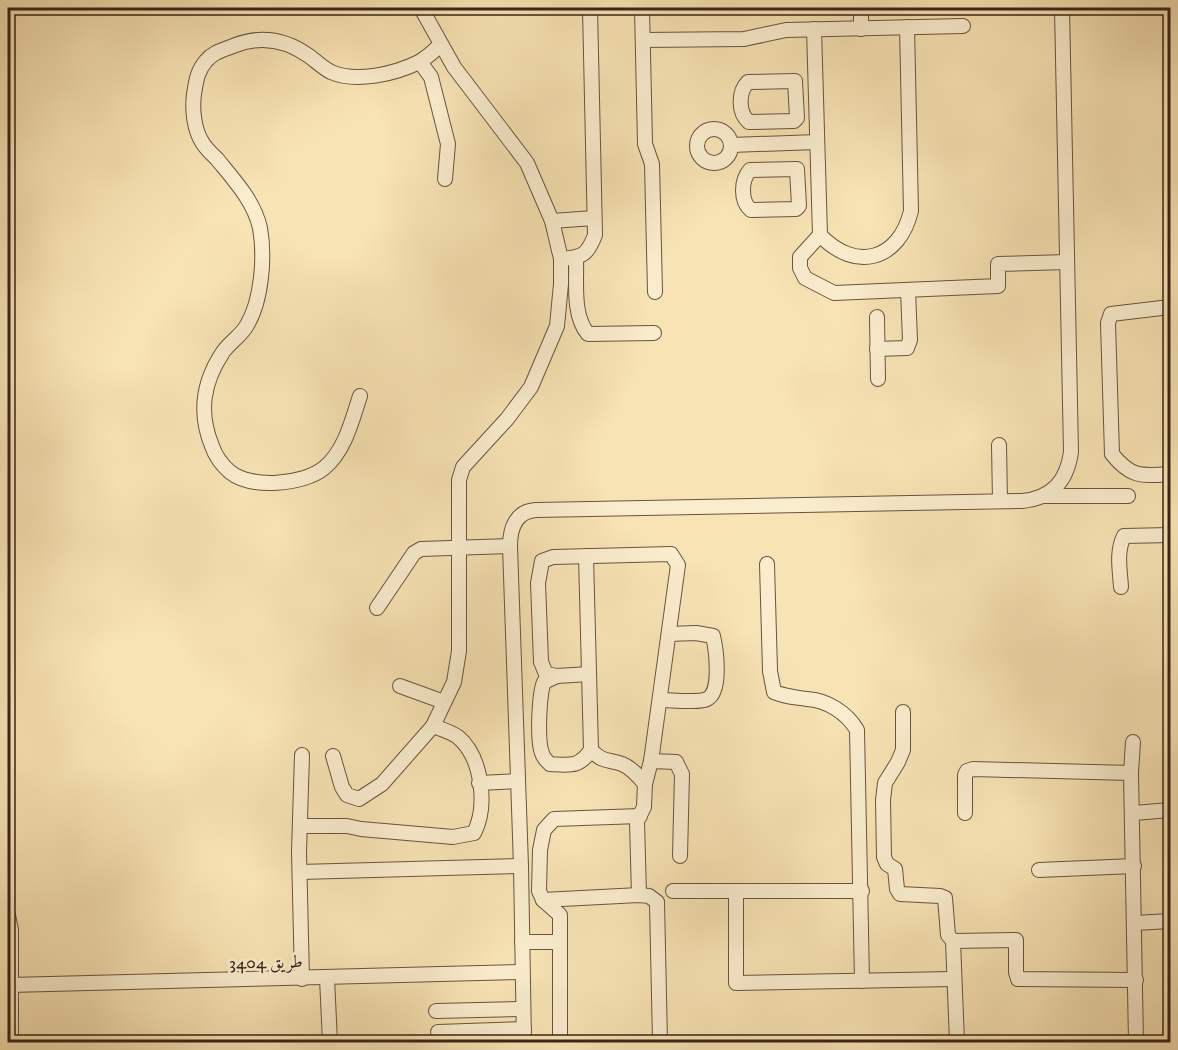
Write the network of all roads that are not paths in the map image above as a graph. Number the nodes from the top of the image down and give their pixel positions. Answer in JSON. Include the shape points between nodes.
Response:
{"nodes":[{"id":1,"x":421,"y":8,"type":"edge"},
{"id":2,"x":590,"y":8,"type":"edge"},
{"id":3,"x":642,"y":8,"type":"edge"},
{"id":4,"x":861,"y":8,"type":"edge"},
{"id":5,"x":1062,"y":8,"type":"edge"},
{"id":6,"x":963,"y":26,"type":"dead end"},
{"id":7,"x":907,"y":27,"type":"junction"},
{"id":8,"x":813,"y":29,"type":"junction"},
{"id":9,"x":861,"y":29,"type":"junction"},
{"id":10,"x":643,"y":40,"type":"junction"},
{"id":11,"x":440,"y":45,"type":"junction"},
{"id":12,"x":420,"y":62,"type":"junction"},
{"id":13,"x":797,"y":99,"type":"junction"},
{"id":14,"x":816,"y":99,"type":"junction"},
{"id":15,"x":817,"y":142,"type":"junction"},
{"id":16,"x":731,"y":145,"type":"dead end"},
{"id":17,"x":445,"y":179,"type":"dead end"},
{"id":18,"x":799,"y":187,"type":"junction"},
{"id":19,"x":818,"y":187,"type":"junction"},
{"id":20,"x":594,"y":218,"type":"junction"},
{"id":21,"x":552,"y":221,"type":"junction"},
{"id":22,"x":820,"y":235,"type":"junction"},
{"id":23,"x":576,"y":258,"type":"junction"},
{"id":24,"x":561,"y":259,"type":"junction"},
{"id":25,"x":1067,"y":262,"type":"junction"},
{"id":26,"x":908,"y":290,"type":"junction"},
{"id":27,"x":655,"y":292,"type":"dead end"},
{"id":28,"x":1170,"y":307,"type":"edge"},
{"id":29,"x":876,"y":317,"type":"dead end"},
{"id":30,"x":654,"y":333,"type":"dead end"},
{"id":31,"x":878,"y":349,"type":"junction"},
{"id":32,"x":878,"y":379,"type":"dead end"},
{"id":33,"x":360,"y":396,"type":"dead end"},
{"id":34,"x":999,"y":445,"type":"dead end"},
{"id":35,"x":1170,"y":474,"type":"edge"},
{"id":36,"x":1044,"y":496,"type":"junction"},
{"id":37,"x":1128,"y":496,"type":"dead end"},
{"id":38,"x":1000,"y":501,"type":"junction"},
{"id":39,"x":1170,"y":535,"type":"edge"},
{"id":40,"x":510,"y":546,"type":"junction"},
{"id":41,"x":460,"y":547,"type":"junction"},
{"id":42,"x":586,"y":555,"type":"junction"},
{"id":43,"x":767,"y":564,"type":"dead end"},
{"id":44,"x":1121,"y":587,"type":"dead end"},
{"id":45,"x":377,"y":608,"type":"dead end"},
{"id":46,"x":669,"y":634,"type":"junction"},
{"id":47,"x":589,"y":674,"type":"junction"},
{"id":48,"x":557,"y":676,"type":"junction"},
{"id":49,"x":400,"y":686,"type":"dead end"},
{"id":50,"x":660,"y":700,"type":"junction"},
{"id":51,"x":444,"y":702,"type":"junction"},
{"id":52,"x":903,"y":712,"type":"dead end"},
{"id":53,"x":433,"y":726,"type":"junction"},
{"id":54,"x":1133,"y":742,"type":"dead end"},
{"id":55,"x":591,"y":750,"type":"junction"},
{"id":56,"x":302,"y":754,"type":"dead end"},
{"id":57,"x":333,"y":756,"type":"dead end"},
{"id":58,"x":651,"y":761,"type":"junction"},
{"id":59,"x":1131,"y":772,"type":"junction"},
{"id":60,"x":518,"y":781,"type":"junction"},
{"id":61,"x":479,"y":783,"type":"junction"},
{"id":62,"x":645,"y":784,"type":"junction"},
{"id":63,"x":1170,"y":810,"type":"edge"},
{"id":64,"x":965,"y":813,"type":"dead end"},
{"id":65,"x":1134,"y":813,"type":"junction"},
{"id":66,"x":640,"y":816,"type":"junction"},
{"id":67,"x":300,"y":826,"type":"junction"},
{"id":68,"x":680,"y":856,"type":"dead end"},
{"id":69,"x":1134,"y":866,"type":"junction"},
{"id":70,"x":521,"y":867,"type":"junction"},
{"id":71,"x":1039,"y":870,"type":"dead end"},
{"id":72,"x":300,"y":872,"type":"junction"},
{"id":73,"x":674,"y":891,"type":"dead end"},
{"id":74,"x":736,"y":891,"type":"junction"},
{"id":75,"x":862,"y":891,"type":"junction"},
{"id":76,"x":639,"y":895,"type":"junction"},
{"id":77,"x":543,"y":900,"type":"junction"},
{"id":78,"x":8,"y":915,"type":"edge"},
{"id":79,"x":1170,"y":921,"type":"edge"},
{"id":80,"x":1135,"y":923,"type":"junction"},
{"id":81,"x":953,"y":941,"type":"junction"},
{"id":82,"x":522,"y":942,"type":"junction"},
{"id":83,"x":560,"y":942,"type":"junction"},
{"id":84,"x":522,"y":972,"type":"junction"},
{"id":85,"x":327,"y":978,"type":"junction"},
{"id":86,"x":302,"y":979,"type":"junction"},
{"id":87,"x":954,"y":979,"type":"junction"},
{"id":88,"x":1136,"y":980,"type":"junction"},
{"id":89,"x":862,"y":981,"type":"junction"},
{"id":90,"x":10,"y":985,"type":"junction"},
{"id":91,"x":523,"y":1009,"type":"junction"},
{"id":92,"x":436,"y":1011,"type":"dead end"},
{"id":93,"x":438,"y":1032,"type":"dead end"},
{"id":94,"x":524,"y":1036,"type":"edge"},
{"id":95,"x":10,"y":1042,"type":"edge"},
{"id":96,"x":330,"y":1042,"type":"edge"},
{"id":97,"x":560,"y":1042,"type":"edge"},
{"id":98,"x":660,"y":1042,"type":"edge"},
{"id":99,"x":957,"y":1042,"type":"edge"},
{"id":100,"x":1136,"y":1042,"type":"edge"}],
"edges":[{"from":1,"to":11,"type":"street"},
{"from":2,"to":20,"type":"street"},
{"from":3,"to":10,"type":"street"},
{"from":4,"to":9,"type":"street"},
{"from":5,"to":25,"type":"street"},
{"from":6,"to":7,"type":"street"},
{"from":7,"to":9,"type":"street"},
{"from":7,"to":22,"type":"street","via":[[911,211],[908,223],[891,248],[863,257],[845,254]]},
{"from":8,"to":9,"type":"street"},
{"from":8,"to":10,"type":"street","via":[[744,39]]},
{"from":8,"to":14,"type":"street"},
{"from":10,"to":27,"type":"street","via":[[645,144],[652,164]]},
{"from":11,"to":12,"type":"street"},
{"from":11,"to":21,"type":"street","via":[[527,163]]},
{"from":12,"to":17,"type":"street","via":[[431,77],[448,144]]},
{"from":12,"to":33,"type":"street","via":[[374,77],[347,76],[331,72],[307,54],[276,39],[248,39],[214,53],[197,76],[195,124],[202,142],[248,197],[259,226],[263,254],[260,290],[247,325],[224,351],[209,378],[203,401],[213,449],[231,473],[247,480],[289,482],[309,477],[325,468],[339,450]]},
{"from":13,"to":13,"type":"street","via":[[794,121],[749,122],[742,112],[741,93],[748,82],[795,81]]},
{"from":13,"to":14,"type":"street"},
{"from":14,"to":15,"type":"street"},
{"from":15,"to":16,"type":"street"},
{"from":15,"to":19,"type":"street"},
{"from":18,"to":18,"type":"street","via":[[796,209],[751,210],[744,200],[744,181],[750,170],[797,169]]},
{"from":18,"to":19,"type":"street"},
{"from":19,"to":22,"type":"street"},
{"from":20,"to":21,"type":"street"},
{"from":20,"to":23,"type":"street","via":[[595,235],[590,248]]},
{"from":21,"to":24,"type":"street"},
{"from":22,"to":26,"type":"street","via":[[800,257],[805,278],[834,293]]},
{"from":23,"to":24,"type":"street"},
{"from":23,"to":30,"type":"street","via":[[578,309],[588,334]]},
{"from":24,"to":41,"type":"street","via":[[557,326],[531,387],[463,467],[459,480]]},
{"from":25,"to":26,"type":"street","via":[[998,264],[998,286]]},
{"from":25,"to":36,"type":"street","via":[[1071,452],[1066,473]]},
{"from":26,"to":31,"type":"street","via":[[907,348]]},
{"from":28,"to":35,"type":"street","via":[[1111,314],[1108,323],[1112,454],[1128,471],[1140,476]]},
{"from":29,"to":31,"type":"street"},
{"from":31,"to":32,"type":"street"},
{"from":34,"to":38,"type":"street"},
{"from":36,"to":37,"type":"street"},
{"from":36,"to":38,"type":"street"},
{"from":38,"to":40,"type":"street","via":[[530,510],[516,520]]},
{"from":39,"to":44,"type":"street","via":[[1124,536],[1119,554]]},
{"from":40,"to":41,"type":"street"},
{"from":40,"to":60,"type":"street"},
{"from":41,"to":45,"type":"street","via":[[414,553]]},
{"from":41,"to":51,"type":"street","via":[[459,651],[454,682]]},
{"from":42,"to":46,"type":"street","via":[[671,554],[678,565]]},
{"from":42,"to":47,"type":"street"},
{"from":42,"to":48,"type":"street","via":[[542,561],[538,583],[540,662],[546,674]]},
{"from":43,"to":75,"type":"street","via":[[774,692],[842,711],[857,730]]},
{"from":46,"to":50,"type":"street"},
{"from":46,"to":50,"type":"street","via":[[713,636],[716,687],[706,700]]},
{"from":47,"to":48,"type":"street"},
{"from":47,"to":55,"type":"street"},
{"from":48,"to":55,"type":"street","via":[[544,682],[540,691],[542,756],[550,764],[572,765],[584,761]]},
{"from":49,"to":51,"type":"street"},
{"from":50,"to":58,"type":"street"},
{"from":51,"to":53,"type":"street"},
{"from":52,"to":81,"type":"street","via":[[903,750],[885,783],[884,857],[895,869],[900,894],[945,898],[948,935]]},
{"from":53,"to":57,"type":"street","via":[[382,784],[359,799],[346,795]]},
{"from":53,"to":61,"type":"street","via":[[456,735],[464,743],[472,754]]},
{"from":54,"to":59,"type":"street"},
{"from":55,"to":62,"type":"street","via":[[599,759],[622,764]]},
{"from":56,"to":67,"type":"street"},
{"from":58,"to":62,"type":"street"},
{"from":58,"to":68,"type":"street","via":[[676,762],[682,774]]},
{"from":59,"to":64,"type":"street","via":[[973,769],[965,775]]},
{"from":59,"to":65,"type":"street"},
{"from":60,"to":61,"type":"street"},
{"from":60,"to":70,"type":"street"},
{"from":61,"to":67,"type":"street","via":[[478,826],[474,833],[465,836]]},
{"from":62,"to":66,"type":"street"},
{"from":63,"to":65,"type":"street"},
{"from":65,"to":69,"type":"street"},
{"from":66,"to":76,"type":"street"},
{"from":66,"to":77,"type":"street","via":[[554,819],[544,830],[540,850]]},
{"from":67,"to":72,"type":"street"},
{"from":69,"to":71,"type":"street"},
{"from":69,"to":80,"type":"street"},
{"from":70,"to":72,"type":"street"},
{"from":70,"to":82,"type":"street"},
{"from":72,"to":86,"type":"street"},
{"from":73,"to":74,"type":"street"},
{"from":74,"to":75,"type":"street"},
{"from":74,"to":89,"type":"street","via":[[736,983]]},
{"from":75,"to":89,"type":"street"},
{"from":76,"to":77,"type":"street"},
{"from":76,"to":98,"type":"street","via":[[657,902]]},
{"from":77,"to":83,"type":"street","via":[[560,915]]},
{"from":78,"to":90,"type":"street"},
{"from":79,"to":80,"type":"street"},
{"from":80,"to":88,"type":"street"},
{"from":81,"to":87,"type":"street"},
{"from":81,"to":88,"type":"street","via":[[1016,940],[1018,979]]},
{"from":82,"to":83,"type":"street"},
{"from":82,"to":84,"type":"street"},
{"from":83,"to":97,"type":"street"},
{"from":84,"to":85,"type":"street","name":"طريق 3404"},
{"from":84,"to":91,"type":"street"},
{"from":85,"to":86,"type":"street","name":"طريق 3404"},
{"from":85,"to":96,"type":"street"},
{"from":86,"to":90,"type":"street","name":"طريق 3404"},
{"from":87,"to":89,"type":"street"},
{"from":87,"to":99,"type":"street"},
{"from":88,"to":100,"type":"street"},
{"from":90,"to":95,"type":"street"},
{"from":91,"to":92,"type":"street"},
{"from":91,"to":94,"type":"street"},
{"from":93,"to":94,"type":"street"}]}
